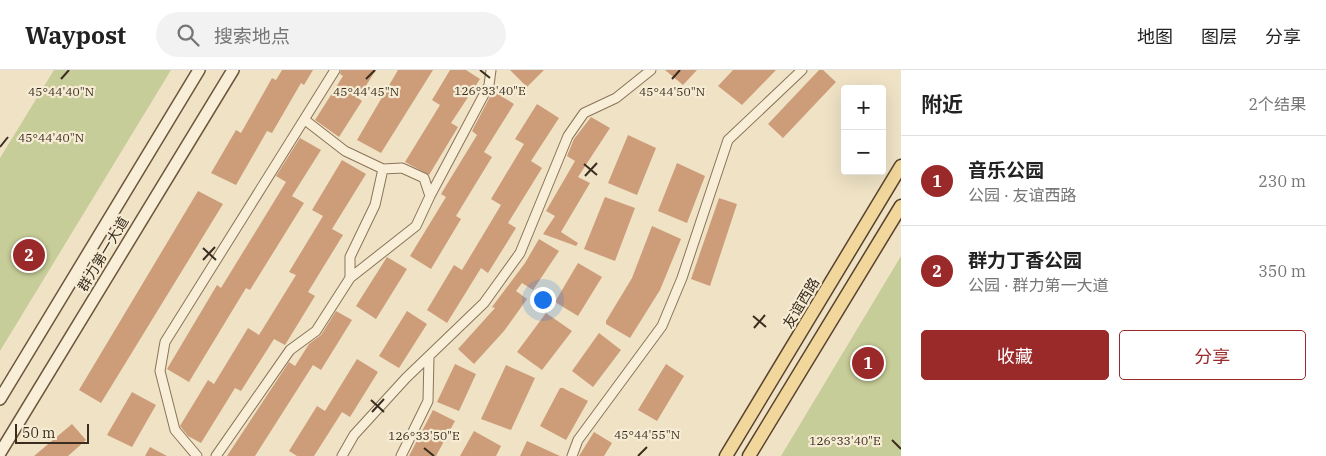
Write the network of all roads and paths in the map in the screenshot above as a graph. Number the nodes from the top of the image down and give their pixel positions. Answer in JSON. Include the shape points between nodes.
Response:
{"nodes":[{"id":1,"x":199,"y":70,"type":"edge"},
{"id":2,"x":233,"y":70,"type":"edge"},
{"id":3,"x":334,"y":70,"type":"edge"},
{"id":4,"x":491,"y":70,"type":"edge"},
{"id":5,"x":651,"y":70,"type":"edge"},
{"id":6,"x":802,"y":70,"type":"edge"},
{"id":7,"x":305,"y":120,"type":"junction"},
{"id":8,"x":901,"y":166,"type":"edge"},
{"id":9,"x":383,"y":169,"type":"junction"},
{"id":10,"x":430,"y":196,"type":"junction"},
{"id":11,"x":901,"y":206,"type":"edge"},
{"id":12,"x":350,"y":278,"type":"junction"},
{"id":13,"x":429,"y":356,"type":"junction"},
{"id":14,"x":0,"y":400,"type":"edge"},
{"id":15,"x":0,"y":453,"type":"edge"},
{"id":16,"x":197,"y":456,"type":"edge"},
{"id":17,"x":216,"y":456,"type":"edge"},
{"id":18,"x":342,"y":456,"type":"edge"},
{"id":19,"x":401,"y":456,"type":"edge"},
{"id":20,"x":572,"y":456,"type":"edge"},
{"id":21,"x":726,"y":456,"type":"edge"},
{"id":22,"x":749,"y":456,"type":"edge"}],
"edges":[{"from":1,"to":14,"type":"main road","name":"群力第一大道"},
{"from":2,"to":15,"type":"main road","name":"群力第一大道"},
{"from":3,"to":7,"type":"street"},
{"from":4,"to":10,"type":"street","via":[[489,85]]},
{"from":5,"to":13,"type":"street","via":[[616,98],[584,113],[568,136],[520,253],[484,304]]},
{"from":6,"to":20,"type":"street","via":[[728,140],[682,278],[662,326],[578,440]]},
{"from":7,"to":9,"type":"street","via":[[345,151]]},
{"from":7,"to":16,"type":"street","via":[[166,342],[160,371],[175,430]]},
{"from":8,"to":21,"type":"main road","name":"友谊西路"},
{"from":9,"to":10,"type":"street","via":[[402,168],[424,178]]},
{"from":9,"to":12,"type":"street","via":[[375,205],[350,257]]},
{"from":10,"to":12,"type":"street","via":[[416,226]]},
{"from":11,"to":22,"type":"main road"},
{"from":12,"to":17,"type":"street","via":[[316,331],[290,350]]},
{"from":13,"to":18,"type":"street","via":[[354,435]]},
{"from":13,"to":19,"type":"street","via":[[428,401]]}]}
